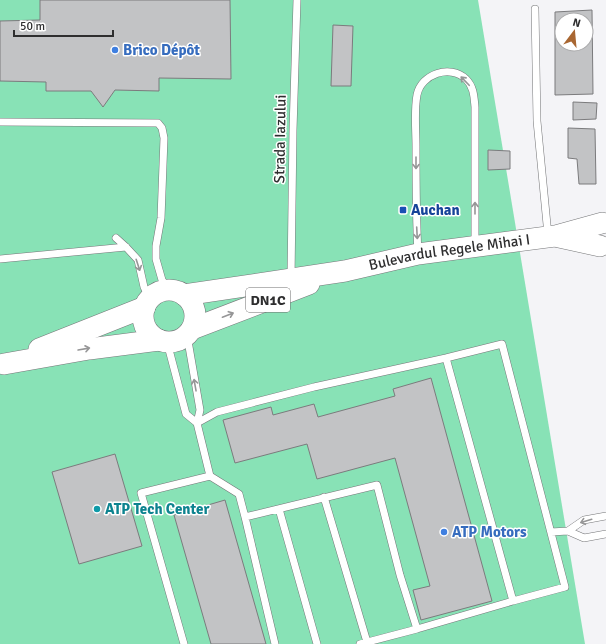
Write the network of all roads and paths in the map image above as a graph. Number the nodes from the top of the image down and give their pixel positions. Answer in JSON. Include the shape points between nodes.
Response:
{"nodes":[{"id":1,"x":297,"y":0,"type":"edge"},
{"id":2,"x":536,"y":9,"type":"dead end"},
{"id":3,"x":0,"y":122,"type":"edge"},
{"id":4,"x":604,"y":222,"type":"edge"},
{"id":5,"x":552,"y":237,"type":"junction"},
{"id":6,"x":116,"y":238,"type":"dead end"},
{"id":7,"x":126,"y":247,"type":"junction"},
{"id":8,"x":475,"y":247,"type":"junction"},
{"id":9,"x":603,"y":248,"type":"edge"},
{"id":10,"x":418,"y":254,"type":"junction"},
{"id":11,"x":0,"y":259,"type":"edge"},
{"id":12,"x":345,"y":270,"type":"junction"},
{"id":13,"x":290,"y":278,"type":"junction"},
{"id":14,"x":177,"y":292,"type":"junction"},
{"id":15,"x":147,"y":303,"type":"junction"},
{"id":16,"x":176,"y":337,"type":"junction"},
{"id":17,"x":446,"y":358,"type":"junction"},
{"id":18,"x":2,"y":365,"type":"edge"},
{"id":19,"x":197,"y":424,"type":"junction"},
{"id":20,"x":210,"y":476,"type":"junction"},
{"id":21,"x":324,"y":498,"type":"junction"},
{"id":22,"x":279,"y":509,"type":"junction"},
{"id":23,"x":606,"y":516,"type":"edge"},
{"id":24,"x":245,"y":517,"type":"junction"},
{"id":25,"x":568,"y":531,"type":"junction"},
{"id":26,"x":551,"y":532,"type":"junction"},
{"id":27,"x":606,"y":534,"type":"edge"},
{"id":28,"x":513,"y":600,"type":"junction"},
{"id":29,"x":417,"y":629,"type":"junction"},
{"id":30,"x":364,"y":643,"type":"edge"},
{"id":31,"x":184,"y":644,"type":"edge"},
{"id":32,"x":275,"y":644,"type":"edge"},
{"id":33,"x":317,"y":644,"type":"edge"}],
"edges":[{"from":1,"to":13,"type":"lane","name":"Strada Iazului"},
{"from":2,"to":5,"type":"lane","via":[[537,121]]},
{"from":3,"to":14,"type":"lane","via":[[158,123],[164,138],[161,218],[156,259],[162,280]]},
{"from":4,"to":5,"type":"main road","name":"Bulevardul Regele Mihai I","number":"DN1C"},
{"from":4,"to":9,"type":"main road","number":"DN1C","via":[[596,233],[597,241]]},
{"from":5,"to":8,"type":"main road","name":"Bulevardul Regele Mihai I","number":"DN1C"},
{"from":5,"to":9,"type":"main road","name":"Bulevardul Regele Mihai I","number":"DN1C"},
{"from":6,"to":7,"type":"lane"},
{"from":7,"to":11,"type":"lane"},
{"from":7,"to":15,"type":"lane","one_way":true,"via":[[138,260]]},
{"from":8,"to":10,"type":"main road","name":"Bulevardul Regele Mihai I","number":"DN1C"},
{"from":8,"to":10,"type":"lane","one_way":true,"via":[[473,90],[466,79],[459,75],[441,72],[427,79],[417,93]]},
{"from":10,"to":12,"type":"main road","name":"Bulevardul Regele Mihai I","number":"DN1C"},
{"from":12,"to":13,"type":"main road","name":"Bulevardul Regele Mihai I","number":"DN1C"},
{"from":16,"to":12,"type":"main road","name":"Bulevardul Regele Mihai I","number":"DN1C","one_way":true},
{"from":13,"to":14,"type":"main road","name":"Bulevardul Regele Mihai I","number":"DN1C"},
{"from":14,"to":15,"type":"main road","number":"DN1C","via":[[162,291],[155,294]]},
{"from":14,"to":16,"type":"main road","via":[[190,300],[196,314],[195,322]]},
{"from":15,"to":16,"type":"main road","via":[[143,315],[147,330],[152,335]]},
{"from":15,"to":18,"type":"main road","name":"Bulevardul Regele Mihai I","number":"DN1C"},
{"from":18,"to":16,"type":"main road","name":"Bulevardul Regele Mihai I","number":"DN1C","one_way":true,"via":[[89,348]]},
{"from":19,"to":16,"type":"lane","one_way":true,"via":[[200,410]]},
{"from":16,"to":19,"type":"lane","via":[[186,414]]},
{"from":17,"to":19,"type":"lane","via":[[231,408],[217,412]]},
{"from":17,"to":26,"type":"lane","via":[[502,344]]},
{"from":17,"to":28,"type":"lane"},
{"from":19,"to":20,"type":"lane"},
{"from":20,"to":24,"type":"lane","via":[[239,494]]},
{"from":20,"to":31,"type":"lane","via":[[141,493]]},
{"from":21,"to":22,"type":"lane"},
{"from":21,"to":29,"type":"lane","via":[[377,485]]},
{"from":21,"to":30,"type":"lane"},
{"from":22,"to":24,"type":"lane"},
{"from":22,"to":33,"type":"lane"},
{"from":23,"to":25,"type":"lane","one_way":true,"via":[[584,520]]},
{"from":24,"to":32,"type":"lane"},
{"from":25,"to":26,"type":"lane"},
{"from":25,"to":27,"type":"lane","via":[[584,538]]},
{"from":26,"to":28,"type":"lane","via":[[565,587]]},
{"from":28,"to":29,"type":"lane"},
{"from":29,"to":30,"type":"lane"}]}
